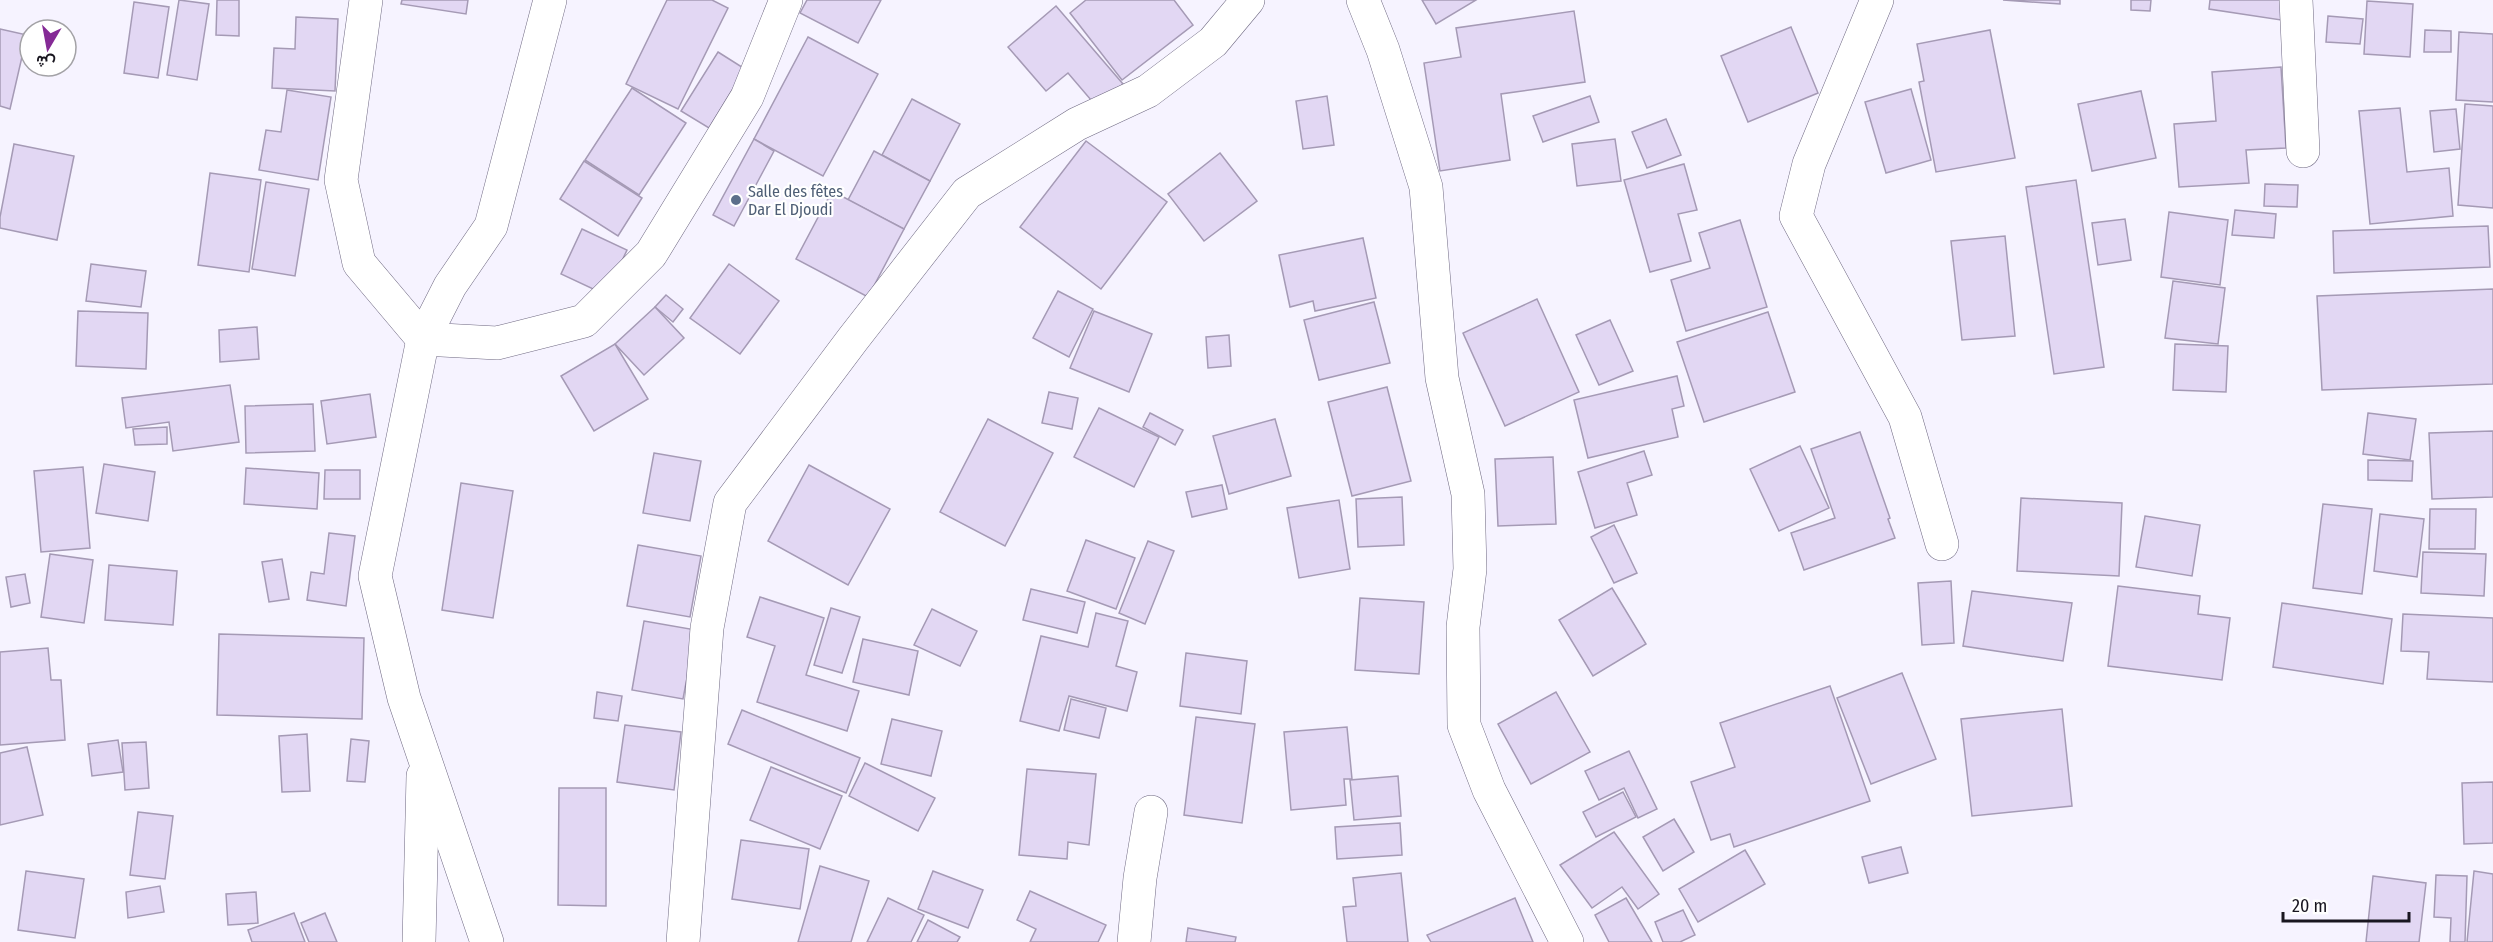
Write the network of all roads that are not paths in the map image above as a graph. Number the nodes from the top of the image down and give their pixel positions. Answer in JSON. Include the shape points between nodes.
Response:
{"nodes":[{"id":1,"x":366,"y":0,"type":"edge"},
{"id":2,"x":550,"y":0,"type":"edge"},
{"id":3,"x":786,"y":0,"type":"edge"},
{"id":4,"x":1248,"y":0,"type":"edge"},
{"id":5,"x":1363,"y":0,"type":"edge"},
{"id":6,"x":1877,"y":0,"type":"edge"},
{"id":7,"x":2296,"y":0,"type":"edge"},
{"id":8,"x":2304,"y":151,"type":"dead end"},
{"id":9,"x":423,"y":339,"type":"junction"},
{"id":10,"x":1942,"y":544,"type":"dead end"},
{"id":11,"x":423,"y":753,"type":"junction"},
{"id":12,"x":1151,"y":812,"type":"dead end"},
{"id":13,"x":419,"y":942,"type":"edge"},
{"id":14,"x":487,"y":942,"type":"edge"},
{"id":15,"x":683,"y":942,"type":"edge"},
{"id":16,"x":1134,"y":942,"type":"edge"},
{"id":17,"x":1567,"y":942,"type":"edge"}],
"edges":[{"from":1,"to":9,"type":"street","via":[[341,180],[359,262]]},
{"from":2,"to":9,"type":"street","via":[[491,226],[450,286]]},
{"from":3,"to":9,"type":"street","via":[[747,97],[651,254],[584,321],[497,343]]},
{"from":4,"to":15,"type":"street","via":[[1213,42],[1149,91],[1077,124],[968,193],[730,503],[707,628]]},
{"from":5,"to":17,"type":"street","via":[[1426,187],[1442,378],[1468,494],[1470,569],[1463,627],[1464,725],[1489,790]]},
{"from":6,"to":10,"type":"street","via":[[1809,164],[1796,216],[1905,417]]},
{"from":7,"to":8,"type":"street"},
{"from":9,"to":11,"type":"street","via":[[375,576],[404,698]]},
{"from":11,"to":13,"type":"street"},
{"from":11,"to":14,"type":"street"},
{"from":12,"to":16,"type":"street"}]}
